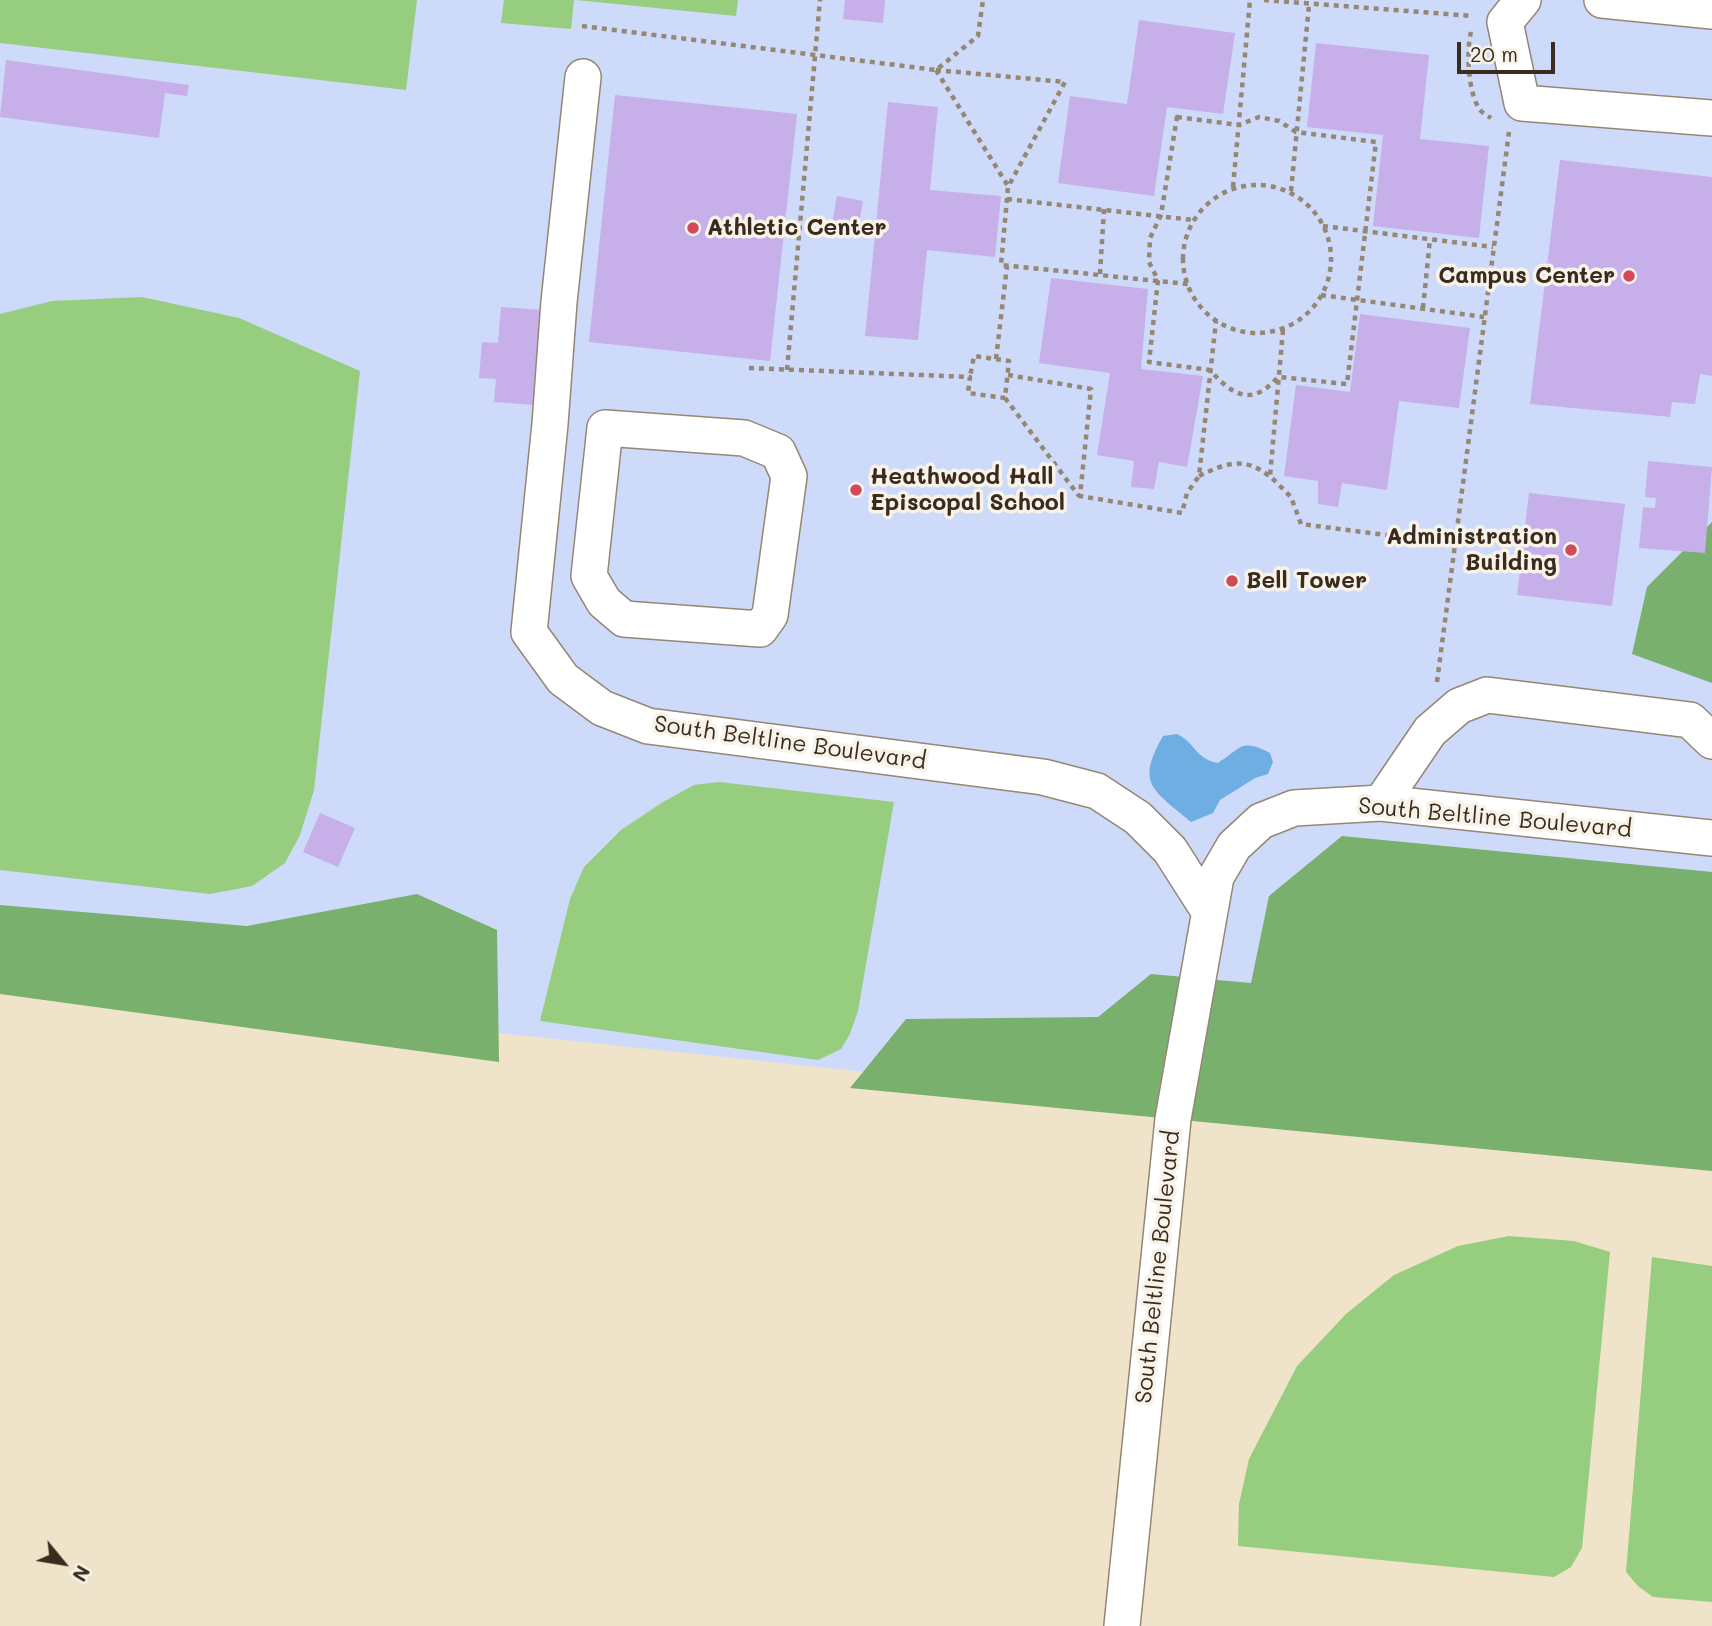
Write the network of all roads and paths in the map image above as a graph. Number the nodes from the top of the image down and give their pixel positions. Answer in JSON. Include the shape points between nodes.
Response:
{"nodes":[{"id":1,"x":820,"y":0,"type":"edge"},
{"id":2,"x":983,"y":0,"type":"edge"},
{"id":3,"x":1250,"y":0,"type":"edge"},
{"id":4,"x":1269,"y":0,"type":"edge"},
{"id":5,"x":1523,"y":0,"type":"edge"},
{"id":6,"x":1602,"y":0,"type":"edge"},
{"id":7,"x":1309,"y":5,"type":"junction"},
{"id":8,"x":1712,"y":11,"type":"edge"},
{"id":9,"x":1477,"y":16,"type":"dead end"},
{"id":10,"x":582,"y":26,"type":"dead end"},
{"id":11,"x":815,"y":55,"type":"junction"},
{"id":12,"x":936,"y":70,"type":"junction"},
{"id":13,"x":583,"y":77,"type":"dead end"},
{"id":14,"x":1712,"y":118,"type":"edge"},
{"id":15,"x":1239,"y":125,"type":"junction"},
{"id":16,"x":1522,"y":131,"type":"dead end"},
{"id":17,"x":1296,"y":132,"type":"junction"},
{"id":18,"x":1008,"y":187,"type":"junction"},
{"id":19,"x":1233,"y":188,"type":"junction"},
{"id":20,"x":1291,"y":191,"type":"junction"},
{"id":21,"x":1007,"y":199,"type":"junction"},
{"id":22,"x":1104,"y":209,"type":"junction"},
{"id":23,"x":1161,"y":215,"type":"junction"},
{"id":24,"x":1193,"y":220,"type":"junction"},
{"id":25,"x":1323,"y":226,"type":"junction"},
{"id":26,"x":1365,"y":231,"type":"junction"},
{"id":27,"x":1430,"y":239,"type":"junction"},
{"id":28,"x":1493,"y":247,"type":"junction"},
{"id":29,"x":1007,"y":265,"type":"junction"},
{"id":30,"x":1100,"y":274,"type":"junction"},
{"id":31,"x":1158,"y":280,"type":"junction"},
{"id":32,"x":1188,"y":284,"type":"junction"},
{"id":33,"x":1321,"y":295,"type":"junction"},
{"id":34,"x":1357,"y":299,"type":"junction"},
{"id":35,"x":1423,"y":308,"type":"junction"},
{"id":36,"x":1484,"y":317,"type":"junction"},
{"id":37,"x":1216,"y":321,"type":"junction"},
{"id":38,"x":1283,"y":330,"type":"junction"},
{"id":39,"x":996,"y":359,"type":"junction"},
{"id":40,"x":749,"y":368,"type":"dead end"},
{"id":41,"x":787,"y":369,"type":"junction"},
{"id":42,"x":1210,"y":370,"type":"junction"},
{"id":43,"x":1007,"y":375,"type":"junction"},
{"id":44,"x":970,"y":377,"type":"junction"},
{"id":45,"x":1278,"y":377,"type":"junction"},
{"id":46,"x":1005,"y":398,"type":"junction"},
{"id":47,"x":550,"y":424,"type":"junction"},
{"id":48,"x":606,"y":428,"type":"junction"},
{"id":49,"x":1199,"y":476,"type":"junction"},
{"id":50,"x":1270,"y":476,"type":"junction"},
{"id":51,"x":1080,"y":496,"type":"junction"},
{"id":52,"x":1455,"y":544,"type":"junction"},
{"id":53,"x":1430,"y":731,"type":"junction"},
{"id":54,"x":1712,"y":741,"type":"edge"},
{"id":55,"x":1381,"y":803,"type":"junction"},
{"id":56,"x":1712,"y":838,"type":"edge"},
{"id":57,"x":1209,"y":911,"type":"junction"},
{"id":58,"x":1122,"y":1626,"type":"edge"}],
"edges":[{"from":1,"to":11,"type":"path"},
{"from":2,"to":12,"type":"path","via":[[978,36]]},
{"from":3,"to":15,"type":"path"},
{"from":4,"to":7,"type":"path"},
{"from":5,"to":14,"type":"street","via":[[1505,22],[1522,103]]},
{"from":6,"to":8,"type":"street"},
{"from":7,"to":9,"type":"path"},
{"from":7,"to":17,"type":"path"},
{"from":10,"to":11,"type":"path"},
{"from":11,"to":12,"type":"path"},
{"from":11,"to":41,"type":"path"},
{"from":12,"to":18,"type":"path"},
{"from":12,"to":18,"type":"path","via":[[1065,82]]},
{"from":13,"to":47,"type":"street","name":"South Beltline Boulevard"},
{"from":15,"to":17,"type":"path","via":[[1259,117],[1279,121]]},
{"from":15,"to":19,"type":"path"},
{"from":15,"to":23,"type":"path","via":[[1177,117]]},
{"from":16,"to":28,"type":"path","via":[[1509,130]]},
{"from":17,"to":20,"type":"path"},
{"from":17,"to":26,"type":"path","via":[[1376,142]]},
{"from":18,"to":21,"type":"path"},
{"from":19,"to":20,"type":"path","via":[[1257,184]]},
{"from":19,"to":24,"type":"path","via":[[1210,201]]},
{"from":20,"to":25,"type":"path"},
{"from":21,"to":22,"type":"path"},
{"from":21,"to":29,"type":"path","via":[[1002,265]]},
{"from":22,"to":23,"type":"path"},
{"from":22,"to":30,"type":"path"},
{"from":23,"to":24,"type":"path"},
{"from":23,"to":31,"type":"path","via":[[1149,250]]},
{"from":24,"to":32,"type":"path","via":[[1184,244]]},
{"from":25,"to":26,"type":"path"},
{"from":25,"to":33,"type":"path","via":[[1331,263]]},
{"from":26,"to":27,"type":"path"},
{"from":26,"to":34,"type":"path"},
{"from":27,"to":28,"type":"path"},
{"from":27,"to":35,"type":"path"},
{"from":28,"to":36,"type":"path"},
{"from":29,"to":30,"type":"path"},
{"from":29,"to":39,"type":"path"},
{"from":30,"to":31,"type":"path"},
{"from":31,"to":32,"type":"path"},
{"from":31,"to":42,"type":"path","via":[[1149,362]]},
{"from":32,"to":37,"type":"path","via":[[1205,313]]},
{"from":33,"to":34,"type":"path"},
{"from":33,"to":38,"type":"path"},
{"from":34,"to":35,"type":"path"},
{"from":34,"to":45,"type":"path","via":[[1347,384]]},
{"from":35,"to":36,"type":"path"},
{"from":36,"to":52,"type":"path"},
{"from":37,"to":38,"type":"path","via":[[1247,333]]},
{"from":37,"to":42,"type":"path"},
{"from":38,"to":45,"type":"path"},
{"from":39,"to":43,"type":"path","via":[[1009,361]]},
{"from":39,"to":44,"type":"path","via":[[974,356]]},
{"from":40,"to":41,"type":"path"},
{"from":41,"to":44,"type":"path"},
{"from":42,"to":45,"type":"path","via":[[1225,387],[1246,396],[1266,391]]},
{"from":42,"to":49,"type":"path"},
{"from":43,"to":46,"type":"path"},
{"from":43,"to":51,"type":"path","via":[[1091,389]]},
{"from":44,"to":46,"type":"path","via":[[968,393]]},
{"from":45,"to":50,"type":"path"},
{"from":46,"to":51,"type":"path"},
{"from":47,"to":48,"type":"street"},
{"from":47,"to":57,"type":"street","name":"South Beltline Boulevard","via":[[529,632],[563,679],[602,708],[648,726],[1043,777],[1097,791],[1138,818],[1170,850]]},
{"from":48,"to":48,"type":"street","via":[[589,576],[604,602],[624,619],[760,629],[770,615],[789,476],[778,452],[744,438]]},
{"from":49,"to":50,"type":"path","via":[[1222,465],[1240,463],[1257,466]]},
{"from":49,"to":51,"type":"path","via":[[1187,493],[1182,513]]},
{"from":50,"to":52,"type":"path","via":[[1291,497],[1301,524]]},
{"from":52,"to":53,"type":"path"},
{"from":53,"to":54,"type":"street","via":[[1459,706],[1487,695],[1690,720]]},
{"from":53,"to":55,"type":"street"},
{"from":55,"to":56,"type":"street","name":"South Beltline Boulevard"},
{"from":55,"to":57,"type":"street","name":"South Beltline Boulevard","via":[[1293,808],[1261,821],[1228,856],[1216,877]]},
{"from":57,"to":58,"type":"street","name":"South Beltline Boulevard","via":[[1172,1119]]}]}
